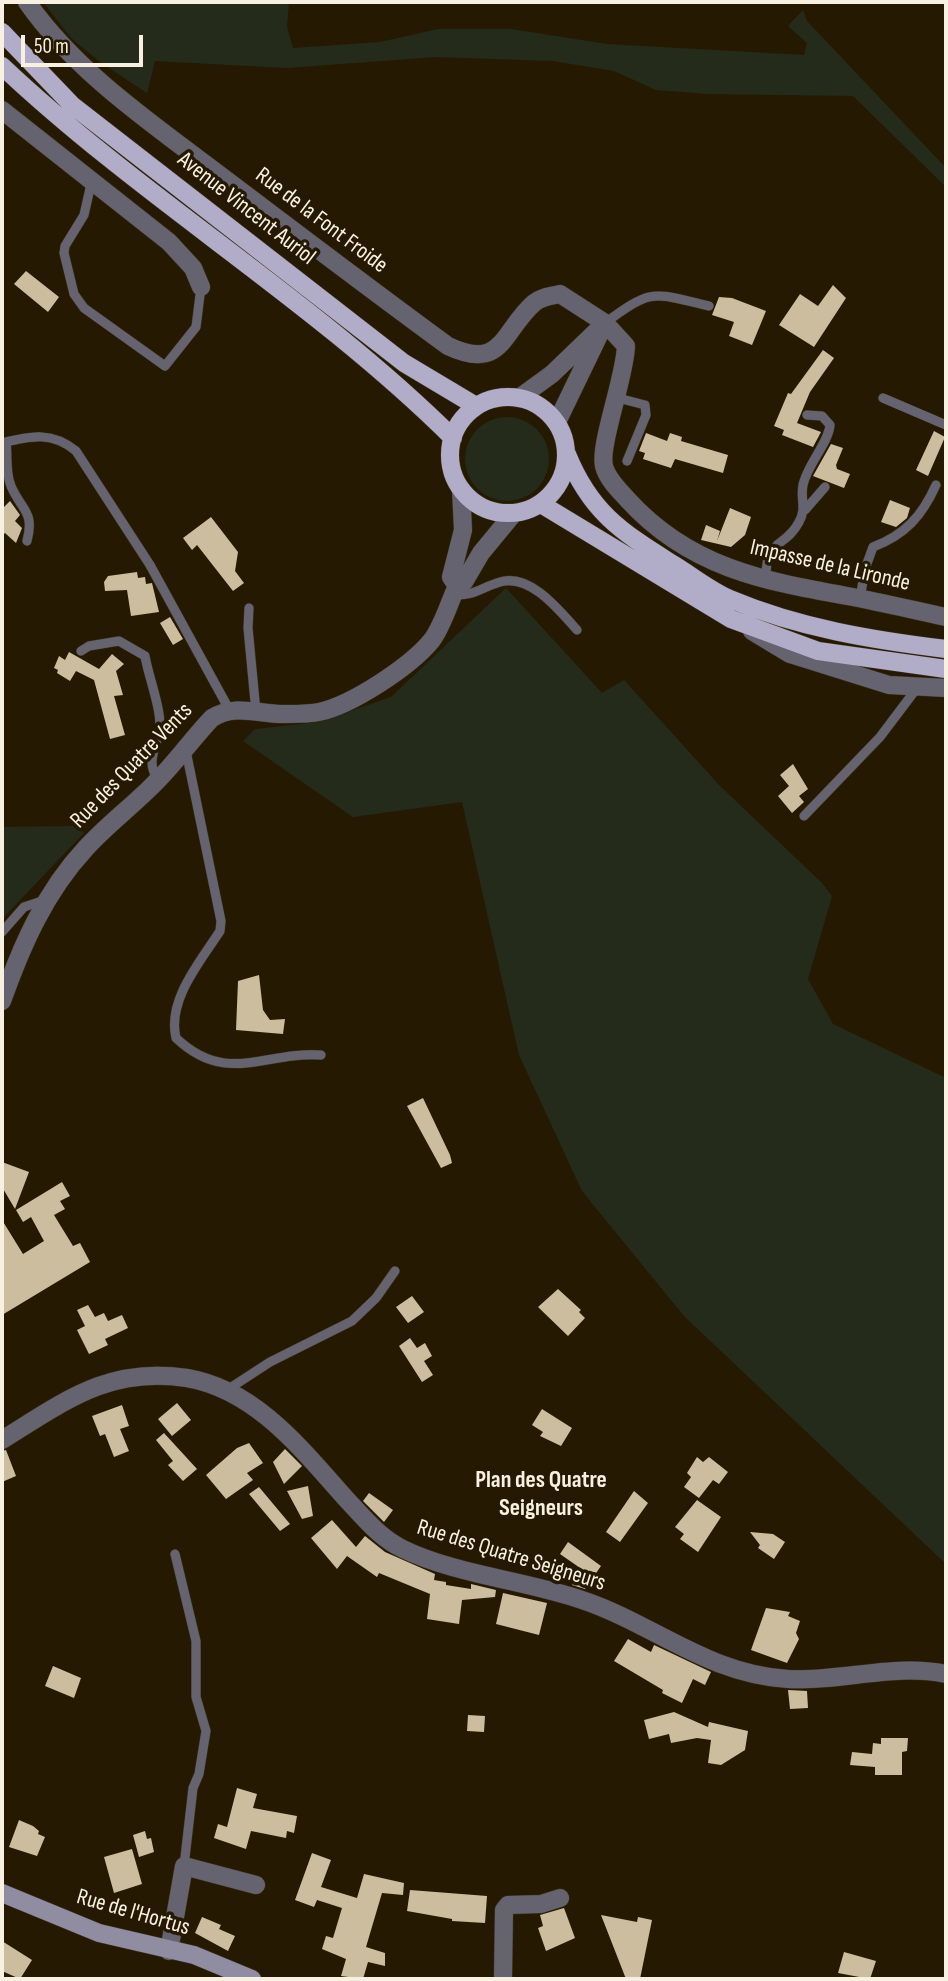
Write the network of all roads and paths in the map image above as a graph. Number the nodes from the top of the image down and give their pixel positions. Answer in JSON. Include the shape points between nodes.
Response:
{"nodes":[{"id":1,"x":27,"y":2,"type":"edge"},
{"id":2,"x":2,"y":32,"type":"edge"},
{"id":3,"x":2,"y":66,"type":"edge"},
{"id":4,"x":2,"y":110,"type":"edge"},
{"id":5,"x":91,"y":184,"type":"junction"},
{"id":6,"x":201,"y":287,"type":"joint"},
{"id":7,"x":709,"y":306,"type":"dead end"},
{"id":8,"x":605,"y":323,"type":"junction"},
{"id":9,"x":519,"y":398,"type":"junction"},
{"id":10,"x":618,"y":398,"type":"junction"},
{"id":11,"x":883,"y":398,"type":"dead end"},
{"id":12,"x":476,"y":406,"type":"junction"},
{"id":13,"x":807,"y":415,"type":"dead end"},
{"id":14,"x":557,"y":422,"type":"junction"},
{"id":15,"x":946,"y":425,"type":"edge"},
{"id":16,"x":453,"y":438,"type":"junction"},
{"id":17,"x":4,"y":442,"type":"edge"},
{"id":18,"x":567,"y":454,"type":"junction"},
{"id":19,"x":627,"y":461,"type":"dead end"},
{"id":20,"x":936,"y":485,"type":"dead end"},
{"id":21,"x":825,"y":487,"type":"dead end"},
{"id":22,"x":461,"y":489,"type":"junction"},
{"id":23,"x":541,"y":504,"type":"junction"},
{"id":24,"x":805,"y":509,"type":"junction"},
{"id":25,"x":514,"y":513,"type":"junction"},
{"id":26,"x":27,"y":541,"type":"dead end"},
{"id":27,"x":766,"y":580,"type":"junction"},
{"id":28,"x":455,"y":591,"type":"junction"},
{"id":29,"x":860,"y":599,"type":"junction"},
{"id":30,"x":249,"y":608,"type":"dead end"},
{"id":31,"x":946,"y":617,"type":"edge"},
{"id":32,"x":732,"y":619,"type":"junction"},
{"id":33,"x":577,"y":630,"type":"dead end"},
{"id":34,"x":946,"y":649,"type":"edge"},
{"id":35,"x":81,"y":651,"type":"dead end"},
{"id":36,"x":946,"y":669,"type":"edge"},
{"id":37,"x":918,"y":686,"type":"junction"},
{"id":38,"x":946,"y":688,"type":"edge"},
{"id":39,"x":230,"y":711,"type":"junction"},
{"id":40,"x":256,"y":712,"type":"junction"},
{"id":41,"x":185,"y":746,"type":"junction"},
{"id":42,"x":158,"y":780,"type":"junction"},
{"id":43,"x":804,"y":816,"type":"dead end"},
{"id":44,"x":46,"y":900,"type":"junction"},
{"id":45,"x":2,"y":933,"type":"edge"},
{"id":46,"x":2,"y":1001,"type":"edge"},
{"id":47,"x":321,"y":1055,"type":"dead end"},
{"id":48,"x":395,"y":1271,"type":"dead end"},
{"id":49,"x":227,"y":1390,"type":"junction"},
{"id":50,"x":2,"y":1440,"type":"edge"},
{"id":51,"x":175,"y":1554,"type":"dead end"},
{"id":52,"x":946,"y":1674,"type":"edge"},
{"id":53,"x":184,"y":1866,"type":"junction"},
{"id":54,"x":256,"y":1885,"type":"dead end"},
{"id":55,"x":2,"y":1893,"type":"edge"},
{"id":56,"x":560,"y":1898,"type":"dead end"},
{"id":57,"x":169,"y":1951,"type":"junction"},
{"id":58,"x":252,"y":1979,"type":"edge"},
{"id":59,"x":503,"y":1979,"type":"edge"}],
"edges":[{"from":1,"to":8,"type":"street","name":"Rue de la Font Froide","via":[[89,72],[448,346],[478,356],[489,352],[503,344],[534,303],[560,294]]},
{"from":2,"to":12,"type":"main road","name":"Avenue Vincent Auriol","via":[[72,105],[404,363]]},
{"from":3,"to":16,"type":"main road","name":"Avenue Vincent Auriol","via":[[62,123],[396,382]]},
{"from":4,"to":5,"type":"street"},
{"from":5,"to":6,"type":"street","via":[[184,256]]},
{"from":5,"to":6,"type":"lane","via":[[84,215],[64,253],[74,294],[84,308],[165,366],[196,327]]},
{"from":7,"to":8,"type":"lane","via":[[645,296]]},
{"from":8,"to":9,"type":"street","via":[[552,374]]},
{"from":8,"to":10,"type":"street","name":"Impasse de la Lironde","via":[[626,346]]},
{"from":8,"to":14,"type":"street"},
{"from":9,"to":12,"type":"main road","via":[[497,398]]},
{"from":9,"to":14,"type":"main road","via":[[534,402]]},
{"from":10,"to":19,"type":"lane","via":[[645,405],[646,415]]},
{"from":10,"to":27,"type":"street","name":"Impasse de la Lironde","via":[[604,451],[610,478],[660,531],[711,562]]},
{"from":11,"to":15,"type":"lane"},
{"from":12,"to":16,"type":"main road"},
{"from":13,"to":24,"type":"lane","via":[[822,416],[830,425],[802,486]]},
{"from":14,"to":18,"type":"main road"},
{"from":16,"to":22,"type":"main road","via":[[451,465]]},
{"from":17,"to":26,"type":"lane","via":[[11,487],[29,518]]},
{"from":17,"to":39,"type":"lane","via":[[51,436],[76,451],[150,565]]},
{"from":18,"to":23,"type":"main road","via":[[559,482]]},
{"from":18,"to":34,"type":"main road","via":[[578,483],[599,510],[640,544],[727,598],[839,634]]},
{"from":20,"to":29,"type":"lane","via":[[921,515],[908,528],[873,547]]},
{"from":21,"to":24,"type":"lane"},
{"from":22,"to":25,"type":"main road","via":[[491,511]]},
{"from":22,"to":28,"type":"street","name":"Rue des Quatre Vents","via":[[463,530],[451,577]]},
{"from":23,"to":25,"type":"main road"},
{"from":23,"to":32,"type":"main road"},
{"from":24,"to":27,"type":"lane","via":[[798,525],[771,548]]},
{"from":25,"to":28,"type":"street","name":"Rue des Quatre Vents"},
{"from":27,"to":29,"type":"street","name":"Impasse de la Lironde"},
{"from":28,"to":33,"type":"lane","via":[[471,596],[503,581],[523,583],[553,603]]},
{"from":28,"to":40,"type":"street","name":"Rue des Quatre Vents","via":[[434,638],[412,661],[381,680],[319,712]]},
{"from":29,"to":31,"type":"street","name":"Impasse de la Lironde"},
{"from":30,"to":40,"type":"lane"},
{"from":32,"to":36,"type":"main road","via":[[818,651]]},
{"from":32,"to":37,"type":"street","via":[[790,654],[889,685]]},
{"from":35,"to":42,"type":"lane","via":[[119,640],[145,656],[159,720],[150,757]]},
{"from":37,"to":38,"type":"street"},
{"from":37,"to":43,"type":"lane","via":[[880,737]]},
{"from":39,"to":40,"type":"street","name":"Rue des Quatre Vents"},
{"from":39,"to":41,"type":"street","name":"Rue des Quatre Vents","via":[[212,718]]},
{"from":41,"to":42,"type":"street","name":"Rue des Quatre Vents"},
{"from":41,"to":47,"type":"lane","via":[[221,921],[220,931],[177,1004],[171,1020],[176,1038],[208,1059],[238,1066],[283,1054]]},
{"from":42,"to":44,"type":"street","name":"Rue des Quatre Vents","via":[[88,845]]},
{"from":44,"to":45,"type":"lane","via":[[24,906]]},
{"from":44,"to":46,"type":"street","name":"Rue des Quatre Vents"},
{"from":48,"to":49,"type":"lane","via":[[352,1321],[270,1362]]},
{"from":49,"to":50,"type":"street","name":"Rue des Quatre Seigneurs","via":[[186,1378],[119,1378],[51,1410]]},
{"from":49,"to":52,"type":"street","name":"Rue des Quatre Seigneurs","via":[[266,1415],[376,1531],[404,1550],[585,1601],[697,1657],[745,1673],[789,1679],[900,1671]]},
{"from":51,"to":53,"type":"lane","via":[[196,1641],[197,1698],[206,1731],[193,1788]]},
{"from":53,"to":54,"type":"street"},
{"from":53,"to":57,"type":"street"},
{"from":55,"to":57,"type":"main road","name":"Rue de l'Hortus","via":[[99,1933]]},
{"from":56,"to":59,"type":"street","via":[[508,1905],[504,1910]]},
{"from":57,"to":58,"type":"main road","name":"Rue de l'Hortus","via":[[194,1955]]}]}
